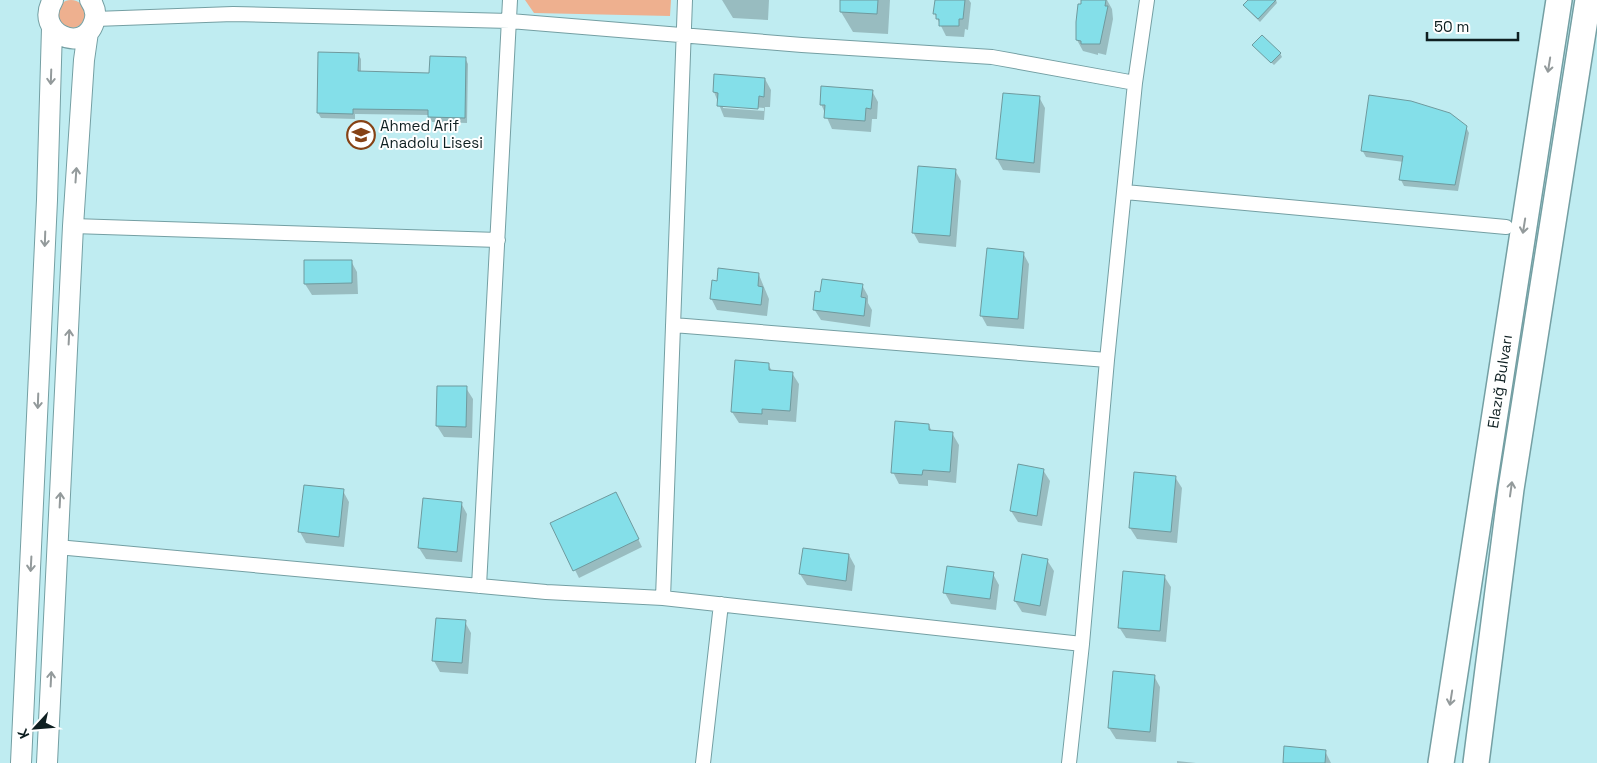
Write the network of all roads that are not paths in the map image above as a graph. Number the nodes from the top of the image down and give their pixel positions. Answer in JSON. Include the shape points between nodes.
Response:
{"nodes":[{"id":1,"x":53,"y":0,"type":"edge"},
{"id":2,"x":510,"y":0,"type":"edge"},
{"id":3,"x":685,"y":0,"type":"edge"},
{"id":4,"x":1147,"y":0,"type":"edge"},
{"id":5,"x":1542,"y":0,"type":"edge"},
{"id":6,"x":1559,"y":0,"type":"edge"},
{"id":7,"x":1588,"y":0,"type":"edge"},
{"id":8,"x":92,"y":11,"type":"edge"},
{"id":9,"x":510,"y":21,"type":"junction"},
{"id":10,"x":1597,"y":22,"type":"edge"},
{"id":11,"x":52,"y":28,"type":"junction"},
{"id":12,"x":683,"y":34,"type":"junction"},
{"id":13,"x":1134,"y":83,"type":"junction"},
{"id":14,"x":1125,"y":192,"type":"junction"},
{"id":15,"x":73,"y":226,"type":"junction"},
{"id":16,"x":1506,"y":227,"type":"junction"},
{"id":17,"x":498,"y":240,"type":"junction"},
{"id":18,"x":673,"y":325,"type":"junction"},
{"id":19,"x":1106,"y":360,"type":"junction"},
{"id":20,"x":57,"y":547,"type":"junction"},
{"id":21,"x":479,"y":586,"type":"junction"},
{"id":22,"x":663,"y":598,"type":"junction"},
{"id":23,"x":721,"y":604,"type":"junction"},
{"id":24,"x":1082,"y":644,"type":"junction"},
{"id":25,"x":1488,"y":665,"type":"junction"},
{"id":26,"x":1455,"y":673,"type":"junction"},
{"id":27,"x":21,"y":763,"type":"edge"},
{"id":28,"x":47,"y":763,"type":"edge"},
{"id":29,"x":703,"y":763,"type":"edge"},
{"id":30,"x":1068,"y":763,"type":"edge"},
{"id":31,"x":1441,"y":763,"type":"edge"},
{"id":32,"x":1476,"y":763,"type":"edge"}],
"edges":[{"from":1,"to":11,"type":"main road","via":[[48,12]]},
{"from":2,"to":9,"type":"street"},
{"from":3,"to":12,"type":"street"},
{"from":4,"to":13,"type":"street"},
{"from":5,"to":16,"type":"highway"},
{"from":6,"to":26,"type":"highway","name":"Elazığ Bulvarı","one_way":true},
{"from":25,"to":7,"type":"highway","name":"Elazığ Bulvarı","one_way":true,"via":[[1511,489]]},
{"from":8,"to":9,"type":"street"},
{"from":8,"to":11,"type":"main road","via":[[73,38],[58,34]]},
{"from":15,"to":8,"type":"main road","one_way":true},
{"from":9,"to":12,"type":"street"},
{"from":9,"to":17,"type":"street"},
{"from":10,"to":25,"type":"highway","via":[[1524,513]]},
{"from":11,"to":27,"type":"main road","one_way":true},
{"from":12,"to":13,"type":"street","via":[[992,57]]},
{"from":12,"to":18,"type":"street"},
{"from":13,"to":14,"type":"street"},
{"from":14,"to":16,"type":"street"},
{"from":14,"to":19,"type":"street"},
{"from":15,"to":17,"type":"street"},
{"from":20,"to":15,"type":"main road","one_way":true},
{"from":16,"to":26,"type":"highway","via":[[1464,532]]},
{"from":17,"to":21,"type":"street"},
{"from":18,"to":19,"type":"street"},
{"from":18,"to":22,"type":"street"},
{"from":19,"to":24,"type":"street"},
{"from":20,"to":21,"type":"street"},
{"from":28,"to":20,"type":"main road","one_way":true},
{"from":21,"to":22,"type":"street"},
{"from":22,"to":23,"type":"street"},
{"from":23,"to":24,"type":"street"},
{"from":23,"to":29,"type":"street"},
{"from":24,"to":30,"type":"street"},
{"from":25,"to":32,"type":"highway","name":"Elazığ Bulvarı"},
{"from":26,"to":31,"type":"highway","name":"Elazığ Bulvarı","one_way":true}]}
